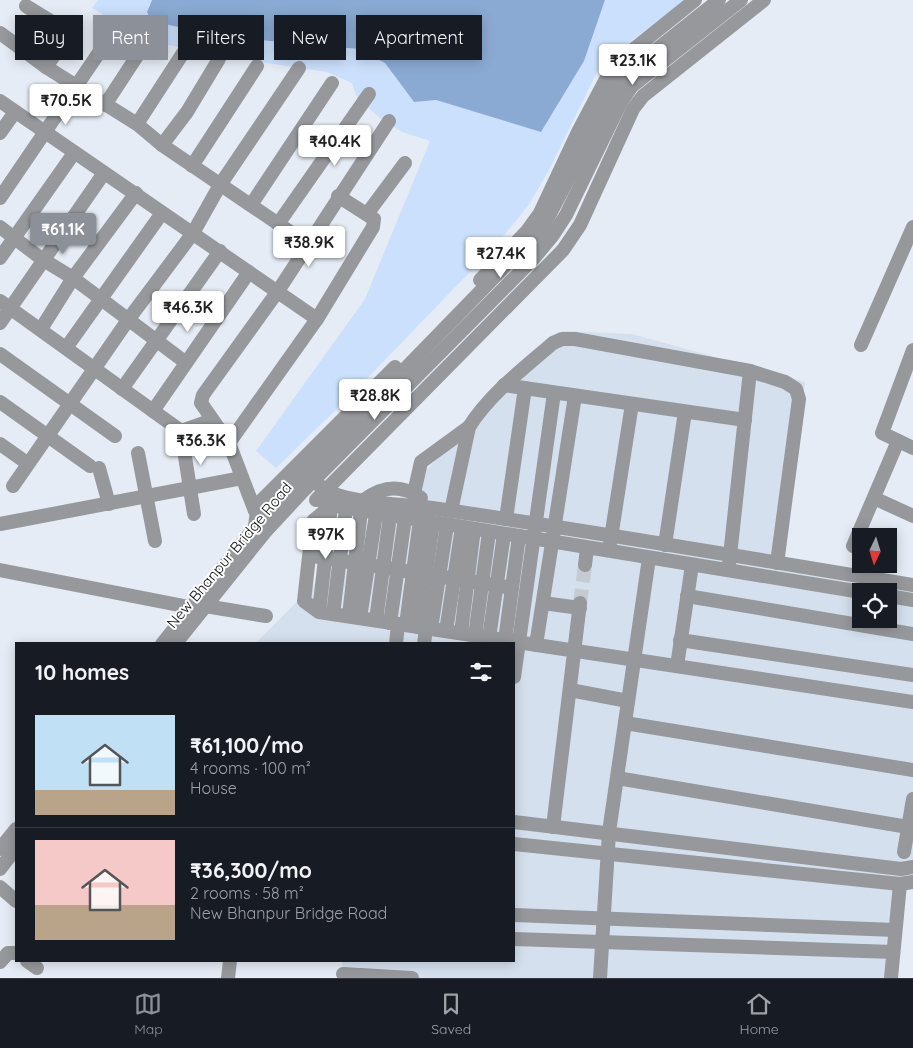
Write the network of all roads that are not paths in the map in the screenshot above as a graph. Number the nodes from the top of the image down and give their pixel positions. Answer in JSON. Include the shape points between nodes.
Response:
{"nodes":[{"id":1,"x":695,"y":0,"type":"edge"},
{"id":2,"x":719,"y":0,"type":"edge"},
{"id":3,"x":741,"y":0,"type":"edge"},
{"id":4,"x":764,"y":0,"type":"edge"},
{"id":5,"x":26,"y":6,"type":"dead end"},
{"id":6,"x":678,"y":6,"type":"edge"},
{"id":7,"x":0,"y":33,"type":"edge"},
{"id":8,"x":178,"y":59,"type":"edge"},
{"id":9,"x":94,"y":60,"type":"edge"},
{"id":10,"x":134,"y":60,"type":"edge"},
{"id":11,"x":218,"y":60,"type":"edge"},
{"id":12,"x":46,"y":66,"type":"junction"},
{"id":13,"x":257,"y":66,"type":"dead end"},
{"id":14,"x":298,"y":68,"type":"dead end"},
{"id":15,"x":332,"y":83,"type":"dead end"},
{"id":16,"x":77,"y":86,"type":"junction"},
{"id":17,"x":369,"y":94,"type":"dead end"},
{"id":18,"x":0,"y":101,"type":"edge"},
{"id":19,"x":105,"y":105,"type":"junction"},
{"id":20,"x":14,"y":112,"type":"junction"},
{"id":21,"x":389,"y":121,"type":"dead end"},
{"id":22,"x":137,"y":124,"type":"junction"},
{"id":23,"x":44,"y":132,"type":"junction"},
{"id":24,"x":0,"y":133,"type":"edge"},
{"id":25,"x":162,"y":145,"type":"junction"},
{"id":26,"x":74,"y":153,"type":"junction"},
{"id":27,"x":405,"y":163,"type":"dead end"},
{"id":28,"x":192,"y":166,"type":"junction"},
{"id":29,"x":104,"y":173,"type":"junction"},
{"id":30,"x":220,"y":185,"type":"junction"},
{"id":31,"x":136,"y":193,"type":"junction"},
{"id":32,"x":338,"y":196,"type":"junction"},
{"id":33,"x":0,"y":198,"type":"edge"},
{"id":34,"x":251,"y":206,"type":"junction"},
{"id":35,"x":162,"y":213,"type":"junction"},
{"id":36,"x":367,"y":214,"type":"junction"},
{"id":37,"x":278,"y":224,"type":"junction"},
{"id":38,"x":913,"y":227,"type":"edge"},
{"id":39,"x":0,"y":228,"type":"edge"},
{"id":40,"x":193,"y":233,"type":"junction"},
{"id":41,"x":14,"y":238,"type":"junction"},
{"id":42,"x":308,"y":244,"type":"junction"},
{"id":43,"x":220,"y":251,"type":"junction"},
{"id":44,"x":0,"y":258,"type":"edge"},
{"id":45,"x":42,"y":260,"type":"junction"},
{"id":46,"x":249,"y":272,"type":"junction"},
{"id":47,"x":73,"y":278,"type":"junction"},
{"id":48,"x":278,"y":291,"type":"junction"},
{"id":49,"x":100,"y":299,"type":"junction"},
{"id":50,"x":4,"y":304,"type":"edge"},
{"id":51,"x":317,"y":319,"type":"junction"},
{"id":52,"x":128,"y":320,"type":"junction"},
{"id":53,"x":0,"y":323,"type":"edge"},
{"id":54,"x":42,"y":329,"type":"junction"},
{"id":55,"x":156,"y":341,"type":"junction"},
{"id":56,"x":861,"y":345,"type":"dead end"},
{"id":57,"x":66,"y":348,"type":"junction"},
{"id":58,"x":913,"y":350,"type":"edge"},
{"id":59,"x":0,"y":354,"type":"edge"},
{"id":60,"x":185,"y":362,"type":"junction"},
{"id":61,"x":95,"y":370,"type":"junction"},
{"id":62,"x":750,"y":371,"type":"junction"},
{"id":63,"x":907,"y":383,"type":"edge"},
{"id":64,"x":504,"y":385,"type":"junction"},
{"id":65,"x":525,"y":388,"type":"junction"},
{"id":66,"x":122,"y":390,"type":"junction"},
{"id":67,"x":554,"y":392,"type":"junction"},
{"id":68,"x":574,"y":396,"type":"junction"},
{"id":69,"x":0,"y":402,"type":"edge"},
{"id":70,"x":632,"y":404,"type":"junction"},
{"id":71,"x":69,"y":406,"type":"junction"},
{"id":72,"x":152,"y":411,"type":"junction"},
{"id":73,"x":685,"y":412,"type":"junction"},
{"id":74,"x":212,"y":420,"type":"junction"},
{"id":75,"x":744,"y":420,"type":"junction"},
{"id":76,"x":469,"y":427,"type":"junction"},
{"id":77,"x":181,"y":431,"type":"junction"},
{"id":78,"x":48,"y":436,"type":"junction"},
{"id":79,"x":115,"y":436,"type":"dead end"},
{"id":80,"x":898,"y":441,"type":"junction"},
{"id":81,"x":229,"y":443,"type":"junction"},
{"id":82,"x":0,"y":444,"type":"edge"},
{"id":83,"x":913,"y":448,"type":"edge"},
{"id":84,"x":138,"y":453,"type":"dead end"},
{"id":85,"x":27,"y":463,"type":"junction"},
{"id":86,"x":242,"y":478,"type":"junction"},
{"id":87,"x":311,"y":482,"type":"junction"},
{"id":88,"x":294,"y":483,"type":"junction"},
{"id":89,"x":13,"y":486,"type":"dead end"},
{"id":90,"x":190,"y":488,"type":"junction"},
{"id":91,"x":414,"y":493,"type":"junction"},
{"id":92,"x":146,"y":497,"type":"junction"},
{"id":93,"x":874,"y":498,"type":"junction"},
{"id":94,"x":109,"y":504,"type":"junction"},
{"id":95,"x":362,"y":505,"type":"junction"},
{"id":96,"x":331,"y":506,"type":"junction"},
{"id":97,"x":429,"y":508,"type":"junction"},
{"id":98,"x":346,"y":509,"type":"junction"},
{"id":99,"x":255,"y":511,"type":"junction"},
{"id":100,"x":194,"y":514,"type":"dead end"},
{"id":101,"x":383,"y":515,"type":"junction"},
{"id":102,"x":913,"y":516,"type":"edge"},
{"id":103,"x":405,"y":518,"type":"junction"},
{"id":104,"x":449,"y":518,"type":"junction"},
{"id":105,"x":506,"y":520,"type":"junction"},
{"id":106,"x":426,"y":522,"type":"junction"},
{"id":107,"x":0,"y":524,"type":"edge"},
{"id":108,"x":536,"y":524,"type":"junction"},
{"id":109,"x":255,"y":526,"type":"junction"},
{"id":110,"x":554,"y":527,"type":"junction"},
{"id":111,"x":468,"y":528,"type":"junction"},
{"id":112,"x":861,"y":528,"type":"edge"},
{"id":113,"x":490,"y":532,"type":"junction"},
{"id":114,"x":504,"y":534,"type":"junction"},
{"id":115,"x":519,"y":536,"type":"junction"},
{"id":116,"x":611,"y":536,"type":"junction"},
{"id":117,"x":533,"y":539,"type":"junction"},
{"id":118,"x":155,"y":541,"type":"dead end"},
{"id":119,"x":552,"y":542,"type":"junction"},
{"id":120,"x":665,"y":545,"type":"junction"},
{"id":121,"x":587,"y":548,"type":"junction"},
{"id":122,"x":609,"y":551,"type":"junction"},
{"id":123,"x":310,"y":555,"type":"junction"},
{"id":124,"x":730,"y":556,"type":"junction"},
{"id":125,"x":649,"y":558,"type":"junction"},
{"id":126,"x":333,"y":559,"type":"junction"},
{"id":127,"x":362,"y":563,"type":"junction"},
{"id":128,"x":777,"y":563,"type":"junction"},
{"id":129,"x":585,"y":564,"type":"tunnel mouth"},
{"id":130,"x":692,"y":565,"type":"junction"},
{"id":131,"x":383,"y":567,"type":"junction"},
{"id":132,"x":398,"y":569,"type":"junction"},
{"id":133,"x":0,"y":570,"type":"edge"},
{"id":134,"x":729,"y":571,"type":"junction"},
{"id":135,"x":426,"y":574,"type":"junction"},
{"id":136,"x":461,"y":580,"type":"junction"},
{"id":137,"x":482,"y":583,"type":"junction"},
{"id":138,"x":497,"y":585,"type":"junction"},
{"id":139,"x":913,"y":586,"type":"edge"},
{"id":140,"x":512,"y":588,"type":"junction"},
{"id":141,"x":852,"y":591,"type":"edge"},
{"id":142,"x":687,"y":596,"type":"junction"},
{"id":143,"x":897,"y":597,"type":"edge"},
{"id":144,"x":913,"y":600,"type":"edge"},
{"id":145,"x":543,"y":603,"type":"junction"},
{"id":146,"x":206,"y":606,"type":"junction"},
{"id":147,"x":189,"y":610,"type":"junction"},
{"id":148,"x":319,"y":612,"type":"junction"},
{"id":149,"x":333,"y":614,"type":"junction"},
{"id":150,"x":266,"y":616,"type":"dead end"},
{"id":151,"x":354,"y":617,"type":"junction"},
{"id":152,"x":376,"y":620,"type":"junction"},
{"id":153,"x":411,"y":626,"type":"junction"},
{"id":154,"x":446,"y":631,"type":"junction"},
{"id":155,"x":461,"y":633,"type":"junction"},
{"id":156,"x":913,"y":634,"type":"edge"},
{"id":157,"x":482,"y":637,"type":"junction"},
{"id":158,"x":680,"y":640,"type":"junction"},
{"id":159,"x":512,"y":641,"type":"junction"},
{"id":160,"x":164,"y":642,"type":"edge"},
{"id":161,"x":177,"y":642,"type":"edge"},
{"id":162,"x":398,"y":642,"type":"edge"},
{"id":163,"x":423,"y":642,"type":"edge"},
{"id":164,"x":536,"y":645,"type":"junction"},
{"id":165,"x":574,"y":650,"type":"junction"},
{"id":166,"x":634,"y":659,"type":"junction"},
{"id":167,"x":677,"y":666,"type":"junction"},
{"id":168,"x":913,"y":675,"type":"edge"},
{"id":169,"x":570,"y":690,"type":"junction"},
{"id":170,"x":628,"y":701,"type":"junction"},
{"id":171,"x":913,"y":702,"type":"edge"},
{"id":172,"x":624,"y":723,"type":"junction"},
{"id":173,"x":913,"y":770,"type":"edge"},
{"id":174,"x":616,"y":778,"type":"junction"},
{"id":175,"x":913,"y":799,"type":"edge"},
{"id":176,"x":515,"y":822,"type":"edge"},
{"id":177,"x":553,"y":827,"type":"junction"},
{"id":178,"x":908,"y":827,"type":"junction"},
{"id":179,"x":15,"y":830,"type":"edge"},
{"id":180,"x":608,"y":832,"type":"junction"},
{"id":181,"x":515,"y":844,"type":"edge"},
{"id":182,"x":15,"y":849,"type":"edge"},
{"id":183,"x":0,"y":850,"type":"edge"},
{"id":184,"x":608,"y":852,"type":"junction"},
{"id":185,"x":904,"y":852,"type":"dead end"},
{"id":186,"x":913,"y":867,"type":"edge"},
{"id":187,"x":0,"y":869,"type":"edge"},
{"id":188,"x":906,"y":883,"type":"edge"},
{"id":189,"x":0,"y":887,"type":"edge"},
{"id":190,"x":15,"y":899,"type":"edge"},
{"id":191,"x":515,"y":915,"type":"edge"},
{"id":192,"x":604,"y":918,"type":"junction"},
{"id":193,"x":896,"y":930,"type":"junction"},
{"id":194,"x":515,"y":940,"type":"edge"},
{"id":195,"x":602,"y":942,"type":"junction"},
{"id":196,"x":893,"y":952,"type":"junction"},
{"id":197,"x":15,"y":953,"type":"edge"},
{"id":198,"x":0,"y":962,"type":"edge"},
{"id":199,"x":230,"y":962,"type":"edge"},
{"id":200,"x":343,"y":971,"type":"edge"},
{"id":201,"x":228,"y":978,"type":"edge"},
{"id":202,"x":412,"y":978,"type":"edge"},
{"id":203,"x":600,"y":978,"type":"edge"},
{"id":204,"x":891,"y":978,"type":"edge"}],
"edges":[{"from":1,"to":6,"type":"street"},
{"from":2,"to":87,"type":"street","name":"New Bhanpur Bridge Road","via":[[622,77],[543,227]]},
{"from":3,"to":87,"type":"street","name":"New Bhanpur Bridge Road","via":[[632,86],[553,235],[534,258]]},
{"from":4,"to":87,"type":"street","via":[[643,96],[633,109],[580,225],[563,250]]},
{"from":5,"to":12,"type":"street","via":[[70,33]]},
{"from":6,"to":87,"type":"street","via":[[611,71],[540,213],[527,231],[450,311]]},
{"from":7,"to":12,"type":"street"},
{"from":8,"to":22,"type":"street"},
{"from":9,"to":16,"type":"street"},
{"from":10,"to":19,"type":"street"},
{"from":11,"to":25,"type":"street","via":[[188,112]]},
{"from":12,"to":16,"type":"street"},
{"from":13,"to":28,"type":"street"},
{"from":14,"to":30,"type":"street"},
{"from":15,"to":34,"type":"street"},
{"from":16,"to":19,"type":"street"},
{"from":16,"to":23,"type":"street"},
{"from":17,"to":37,"type":"street"},
{"from":18,"to":20,"type":"street"},
{"from":19,"to":22,"type":"street"},
{"from":20,"to":23,"type":"street"},
{"from":20,"to":24,"type":"street"},
{"from":21,"to":32,"type":"street"},
{"from":22,"to":25,"type":"street"},
{"from":23,"to":26,"type":"street"},
{"from":23,"to":33,"type":"street"},
{"from":25,"to":28,"type":"street"},
{"from":26,"to":29,"type":"street"},
{"from":26,"to":41,"type":"street"},
{"from":27,"to":36,"type":"street"},
{"from":28,"to":30,"type":"street"},
{"from":29,"to":31,"type":"street"},
{"from":29,"to":45,"type":"street"},
{"from":30,"to":34,"type":"street"},
{"from":30,"to":40,"type":"street"},
{"from":31,"to":35,"type":"street"},
{"from":31,"to":47,"type":"street"},
{"from":32,"to":36,"type":"street"},
{"from":32,"to":42,"type":"street"},
{"from":34,"to":37,"type":"street"},
{"from":35,"to":40,"type":"street"},
{"from":35,"to":49,"type":"street"},
{"from":36,"to":51,"type":"street","via":[[374,219],[373,227]]},
{"from":37,"to":42,"type":"street"},
{"from":38,"to":56,"type":"street"},
{"from":39,"to":41,"type":"street"},
{"from":40,"to":43,"type":"street"},
{"from":40,"to":52,"type":"street"},
{"from":41,"to":44,"type":"street"},
{"from":41,"to":45,"type":"street"},
{"from":42,"to":48,"type":"street"},
{"from":43,"to":46,"type":"street"},
{"from":43,"to":55,"type":"street"},
{"from":45,"to":47,"type":"street"},
{"from":45,"to":50,"type":"street"},
{"from":46,"to":48,"type":"street"},
{"from":46,"to":60,"type":"street"},
{"from":47,"to":49,"type":"street"},
{"from":47,"to":54,"type":"street"},
{"from":48,"to":51,"type":"street"},
{"from":48,"to":74,"type":"street","via":[[203,395],[201,403]]},
{"from":49,"to":52,"type":"street"},
{"from":49,"to":57,"type":"street"},
{"from":50,"to":53,"type":"street"},
{"from":50,"to":54,"type":"street"},
{"from":51,"to":81,"type":"street"},
{"from":52,"to":55,"type":"street"},
{"from":52,"to":61,"type":"street"},
{"from":54,"to":57,"type":"street"},
{"from":55,"to":60,"type":"street"},
{"from":55,"to":66,"type":"street"},
{"from":57,"to":61,"type":"street"},
{"from":58,"to":63,"type":"street"},
{"from":59,"to":71,"type":"street"},
{"from":60,"to":72,"type":"street"},
{"from":61,"to":66,"type":"street"},
{"from":61,"to":71,"type":"street"},
{"from":62,"to":64,"type":"street","via":[[562,338]]},
{"from":62,"to":75,"type":"street"},
{"from":62,"to":128,"type":"street","via":[[785,382],[796,389],[799,400]]},
{"from":63,"to":80,"type":"street","via":[[882,434]]},
{"from":64,"to":65,"type":"street"},
{"from":64,"to":76,"type":"street"},
{"from":65,"to":67,"type":"street"},
{"from":65,"to":105,"type":"street"},
{"from":66,"to":72,"type":"street"},
{"from":67,"to":68,"type":"street"},
{"from":67,"to":108,"type":"street"},
{"from":68,"to":70,"type":"street"},
{"from":68,"to":110,"type":"street"},
{"from":69,"to":78,"type":"street"},
{"from":70,"to":73,"type":"street"},
{"from":70,"to":116,"type":"street"},
{"from":71,"to":78,"type":"street"},
{"from":71,"to":79,"type":"street"},
{"from":72,"to":77,"type":"street"},
{"from":73,"to":75,"type":"street"},
{"from":73,"to":120,"type":"street"},
{"from":74,"to":77,"type":"street"},
{"from":74,"to":81,"type":"street"},
{"from":75,"to":124,"type":"street"},
{"from":76,"to":91,"type":"street","via":[[420,462]]},
{"from":76,"to":104,"type":"street"},
{"from":77,"to":90,"type":"street"},
{"from":78,"to":85,"type":"street"},
{"from":78,"to":94,"type":"street","via":[[94,467]]},
{"from":80,"to":83,"type":"street"},
{"from":80,"to":93,"type":"street"},
{"from":81,"to":86,"type":"street"},
{"from":82,"to":85,"type":"street"},
{"from":84,"to":92,"type":"street"},
{"from":85,"to":89,"type":"street"},
{"from":86,"to":90,"type":"street"},
{"from":86,"to":99,"type":"street"},
{"from":87,"to":88,"type":"street","name":"New Bhanpur Bridge Road"},
{"from":87,"to":88,"type":"street"},
{"from":87,"to":95,"type":"street"},
{"from":87,"to":96,"type":"street"},
{"from":88,"to":99,"type":"street","via":[[258,504]]},
{"from":88,"to":109,"type":"street","name":"New Bhanpur Bridge Road"},
{"from":88,"to":146,"type":"street","name":"New Bhanpur Bridge Road","via":[[265,532]]},
{"from":90,"to":92,"type":"street"},
{"from":90,"to":100,"type":"street"},
{"from":91,"to":95,"type":"street","via":[[386,488],[374,492]]},
{"from":91,"to":97,"type":"street"},
{"from":92,"to":94,"type":"street"},
{"from":92,"to":118,"type":"street"},
{"from":93,"to":102,"type":"street"},
{"from":93,"to":112,"type":"street"},
{"from":94,"to":107,"type":"street"},
{"from":95,"to":97,"type":"street"},
{"from":95,"to":98,"type":"street"},
{"from":95,"to":101,"type":"street"},
{"from":95,"to":127,"type":"street"},
{"from":96,"to":98,"type":"street"},
{"from":96,"to":123,"type":"street","via":[[313,521]]},
{"from":96,"to":126,"type":"street"},
{"from":97,"to":104,"type":"street"},
{"from":98,"to":126,"type":"street"},
{"from":99,"to":109,"type":"street"},
{"from":101,"to":103,"type":"street"},
{"from":101,"to":127,"type":"street"},
{"from":101,"to":131,"type":"street"},
{"from":103,"to":106,"type":"street"},
{"from":103,"to":132,"type":"street"},
{"from":104,"to":105,"type":"street"},
{"from":104,"to":106,"type":"street"},
{"from":104,"to":111,"type":"street"},
{"from":104,"to":135,"type":"street"},
{"from":105,"to":108,"type":"street"},
{"from":106,"to":135,"type":"street"},
{"from":108,"to":110,"type":"street"},
{"from":108,"to":117,"type":"street"},
{"from":109,"to":147,"type":"street","name":"New Bhanpur Bridge Road"},
{"from":110,"to":116,"type":"street"},
{"from":110,"to":119,"type":"street"},
{"from":111,"to":113,"type":"street"},
{"from":111,"to":136,"type":"street"},
{"from":113,"to":114,"type":"street"},
{"from":113,"to":137,"type":"street"},
{"from":114,"to":115,"type":"street"},
{"from":114,"to":138,"type":"street"},
{"from":115,"to":117,"type":"street"},
{"from":115,"to":140,"type":"street"},
{"from":116,"to":120,"type":"street"},
{"from":116,"to":122,"type":"street"},
{"from":117,"to":119,"type":"street"},
{"from":117,"to":159,"type":"street"},
{"from":119,"to":121,"type":"street"},
{"from":119,"to":145,"type":"street"},
{"from":120,"to":124,"type":"street"},
{"from":121,"to":122,"type":"street"},
{"from":121,"to":129,"type":"street"},
{"from":122,"to":125,"type":"street"},
{"from":123,"to":126,"type":"street"},
{"from":123,"to":148,"type":"street","via":[[304,601]]},
{"from":124,"to":128,"type":"street"},
{"from":124,"to":134,"type":"street"},
{"from":125,"to":130,"type":"street"},
{"from":125,"to":166,"type":"street"},
{"from":126,"to":127,"type":"street"},
{"from":126,"to":148,"type":"street"},
{"from":126,"to":149,"type":"street"},
{"from":127,"to":131,"type":"street"},
{"from":127,"to":151,"type":"street"},
{"from":128,"to":139,"type":"street"},
{"from":130,"to":134,"type":"street"},
{"from":130,"to":142,"type":"street"},
{"from":131,"to":132,"type":"street"},
{"from":131,"to":152,"type":"street"},
{"from":132,"to":135,"type":"street"},
{"from":132,"to":153,"type":"street"},
{"from":133,"to":147,"type":"street","via":[[175,604]]},
{"from":134,"to":141,"type":"street"},
{"from":135,"to":136,"type":"street"},
{"from":135,"to":153,"type":"street"},
{"from":135,"to":153,"type":"street"},
{"from":136,"to":137,"type":"street"},
{"from":136,"to":154,"type":"street"},
{"from":136,"to":155,"type":"street"},
{"from":137,"to":138,"type":"street"},
{"from":137,"to":157,"type":"street"},
{"from":138,"to":140,"type":"street"},
{"from":138,"to":157,"type":"street"},
{"from":140,"to":159,"type":"street"},
{"from":142,"to":156,"type":"street"},
{"from":142,"to":158,"type":"street"},
{"from":143,"to":144,"type":"street"},
{"from":145,"to":164,"type":"street"},
{"from":145,"to":165,"type":"street","via":[[580,606]]},
{"from":146,"to":150,"type":"street"},
{"from":146,"to":161,"type":"street","name":"New Bhanpur Bridge Road"},
{"from":147,"to":160,"type":"street","name":"New Bhanpur Bridge Road"},
{"from":148,"to":149,"type":"street"},
{"from":149,"to":151,"type":"street"},
{"from":151,"to":152,"type":"street"},
{"from":152,"to":153,"type":"street"},
{"from":153,"to":154,"type":"street"},
{"from":153,"to":162,"type":"street"},
{"from":153,"to":163,"type":"street"},
{"from":154,"to":155,"type":"street"},
{"from":155,"to":157,"type":"street"},
{"from":157,"to":159,"type":"street"},
{"from":158,"to":167,"type":"street"},
{"from":158,"to":168,"type":"street"},
{"from":159,"to":164,"type":"street"},
{"from":164,"to":165,"type":"street"},
{"from":165,"to":166,"type":"street"},
{"from":165,"to":169,"type":"street"},
{"from":166,"to":167,"type":"street"},
{"from":166,"to":170,"type":"street"},
{"from":167,"to":171,"type":"street"},
{"from":169,"to":170,"type":"street"},
{"from":169,"to":177,"type":"street"},
{"from":170,"to":172,"type":"street"},
{"from":172,"to":173,"type":"street"},
{"from":172,"to":174,"type":"street"},
{"from":174,"to":178,"type":"street"},
{"from":174,"to":180,"type":"street"},
{"from":175,"to":178,"type":"street"},
{"from":176,"to":177,"type":"street"},
{"from":177,"to":180,"type":"street"},
{"from":178,"to":185,"type":"street"},
{"from":179,"to":183,"type":"street"},
{"from":180,"to":184,"type":"street"},
{"from":180,"to":186,"type":"street","via":[[901,869]]},
{"from":181,"to":184,"type":"street"},
{"from":182,"to":187,"type":"street"},
{"from":184,"to":188,"type":"street"},
{"from":184,"to":192,"type":"street"},
{"from":188,"to":193,"type":"street"},
{"from":189,"to":190,"type":"street"},
{"from":191,"to":192,"type":"street"},
{"from":192,"to":193,"type":"street"},
{"from":192,"to":195,"type":"street"},
{"from":193,"to":196,"type":"street"},
{"from":194,"to":195,"type":"street"},
{"from":195,"to":196,"type":"street"},
{"from":195,"to":203,"type":"street"},
{"from":196,"to":204,"type":"street"},
{"from":197,"to":198,"type":"street","via":[[8,953]]},
{"from":199,"to":201,"type":"street"},
{"from":200,"to":202,"type":"street"}]}
